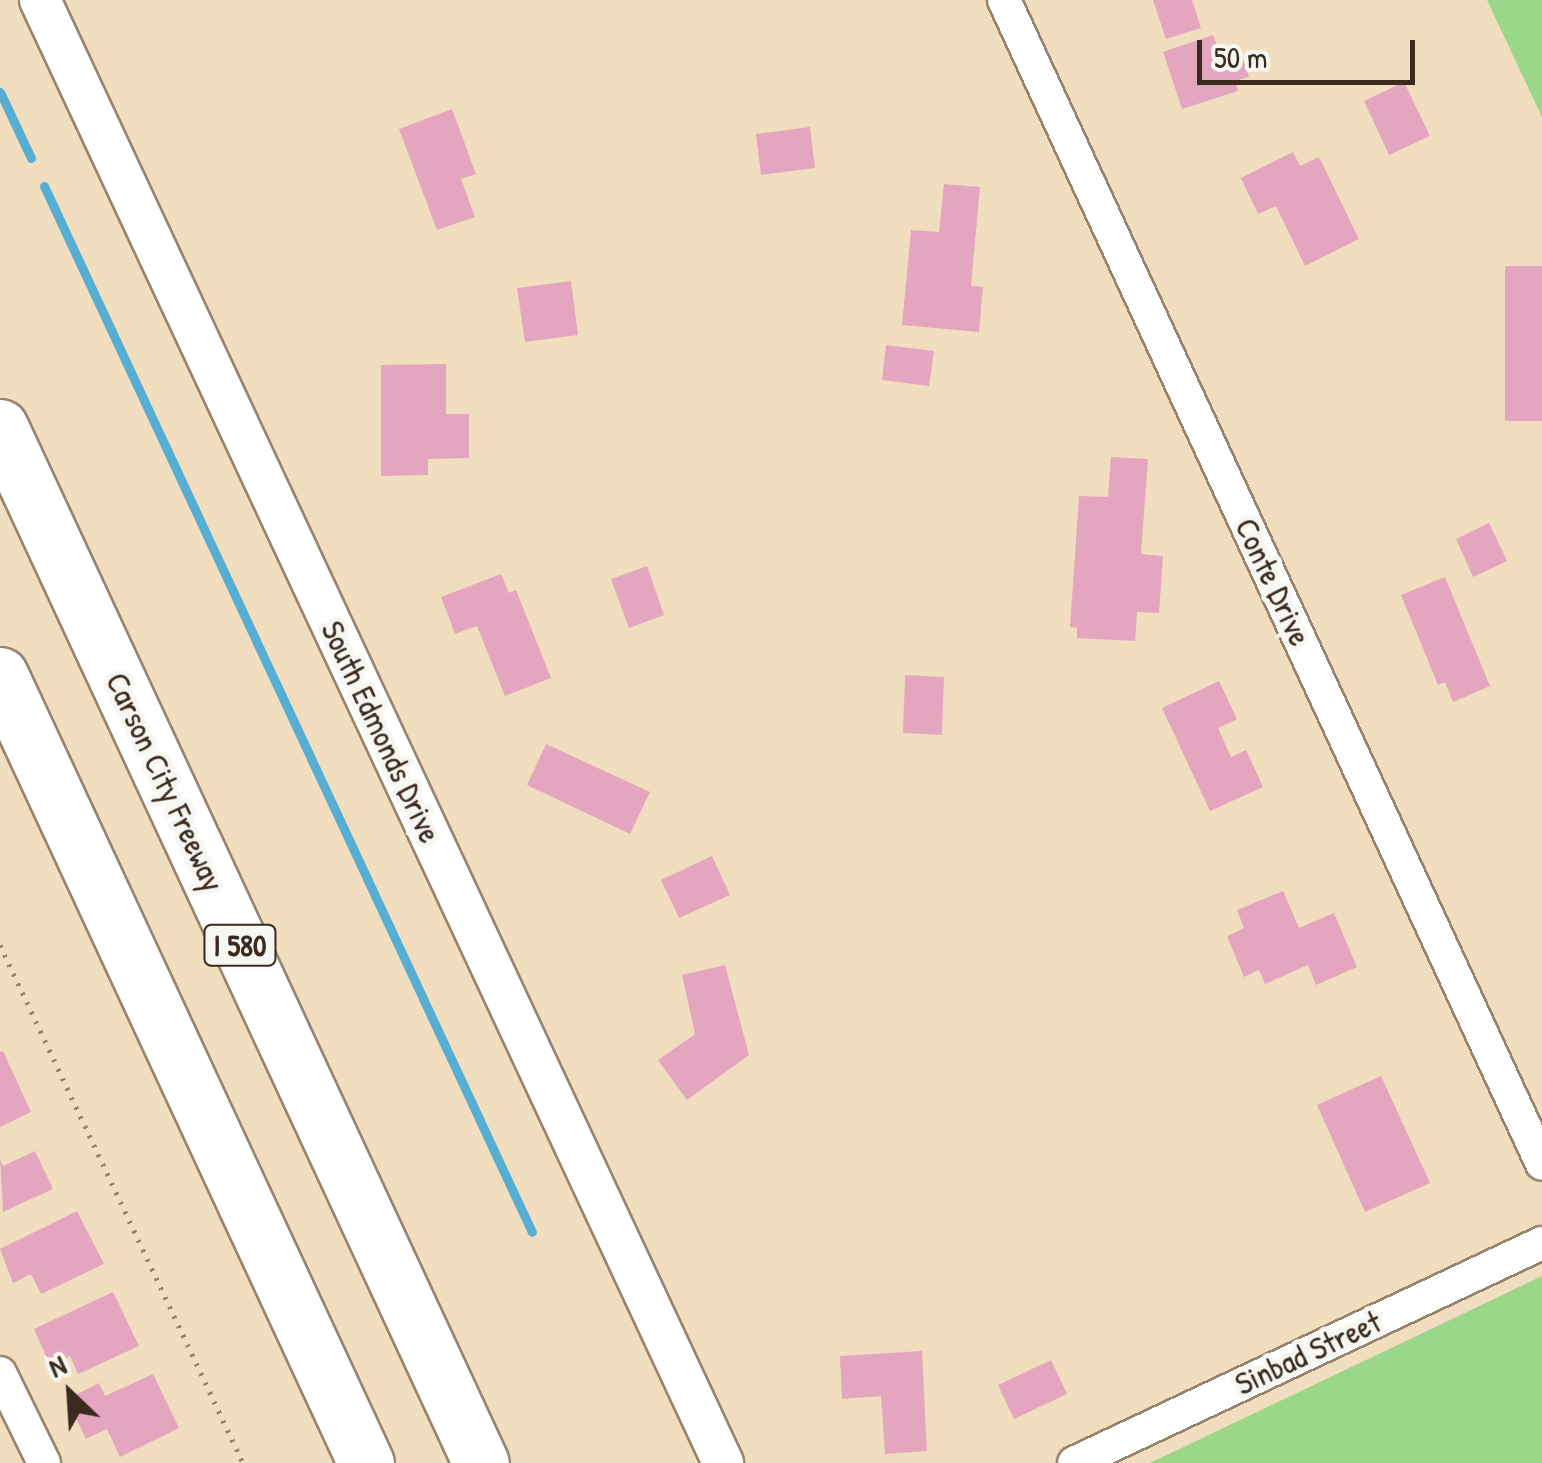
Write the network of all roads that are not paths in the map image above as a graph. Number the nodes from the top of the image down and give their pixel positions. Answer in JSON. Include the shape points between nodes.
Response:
{"nodes":[{"id":1,"x":40,"y":0,"type":"edge"},
{"id":2,"x":1004,"y":0,"type":"edge"},
{"id":3,"x":0,"y":428,"type":"edge"},
{"id":4,"x":0,"y":675,"type":"edge"},
{"id":5,"x":1542,"y":1164,"type":"edge"},
{"id":6,"x":1542,"y":1242,"type":"edge"},
{"id":7,"x":0,"y":1372,"type":"edge"},
{"id":8,"x":44,"y":1463,"type":"edge"},
{"id":9,"x":366,"y":1463,"type":"edge"},
{"id":10,"x":481,"y":1463,"type":"edge"},
{"id":11,"x":723,"y":1463,"type":"edge"},
{"id":12,"x":1074,"y":1463,"type":"edge"}],
"edges":[{"from":1,"to":11,"type":"street","name":"South Edmonds Drive"},
{"from":2,"to":5,"type":"street","name":"Conte Drive"},
{"from":3,"to":10,"type":"highway","name":"Carson City Freeway","number":"I 580"},
{"from":4,"to":9,"type":"highway"},
{"from":6,"to":12,"type":"street","name":"Sinbad Street"},
{"from":7,"to":8,"type":"street"}]}
